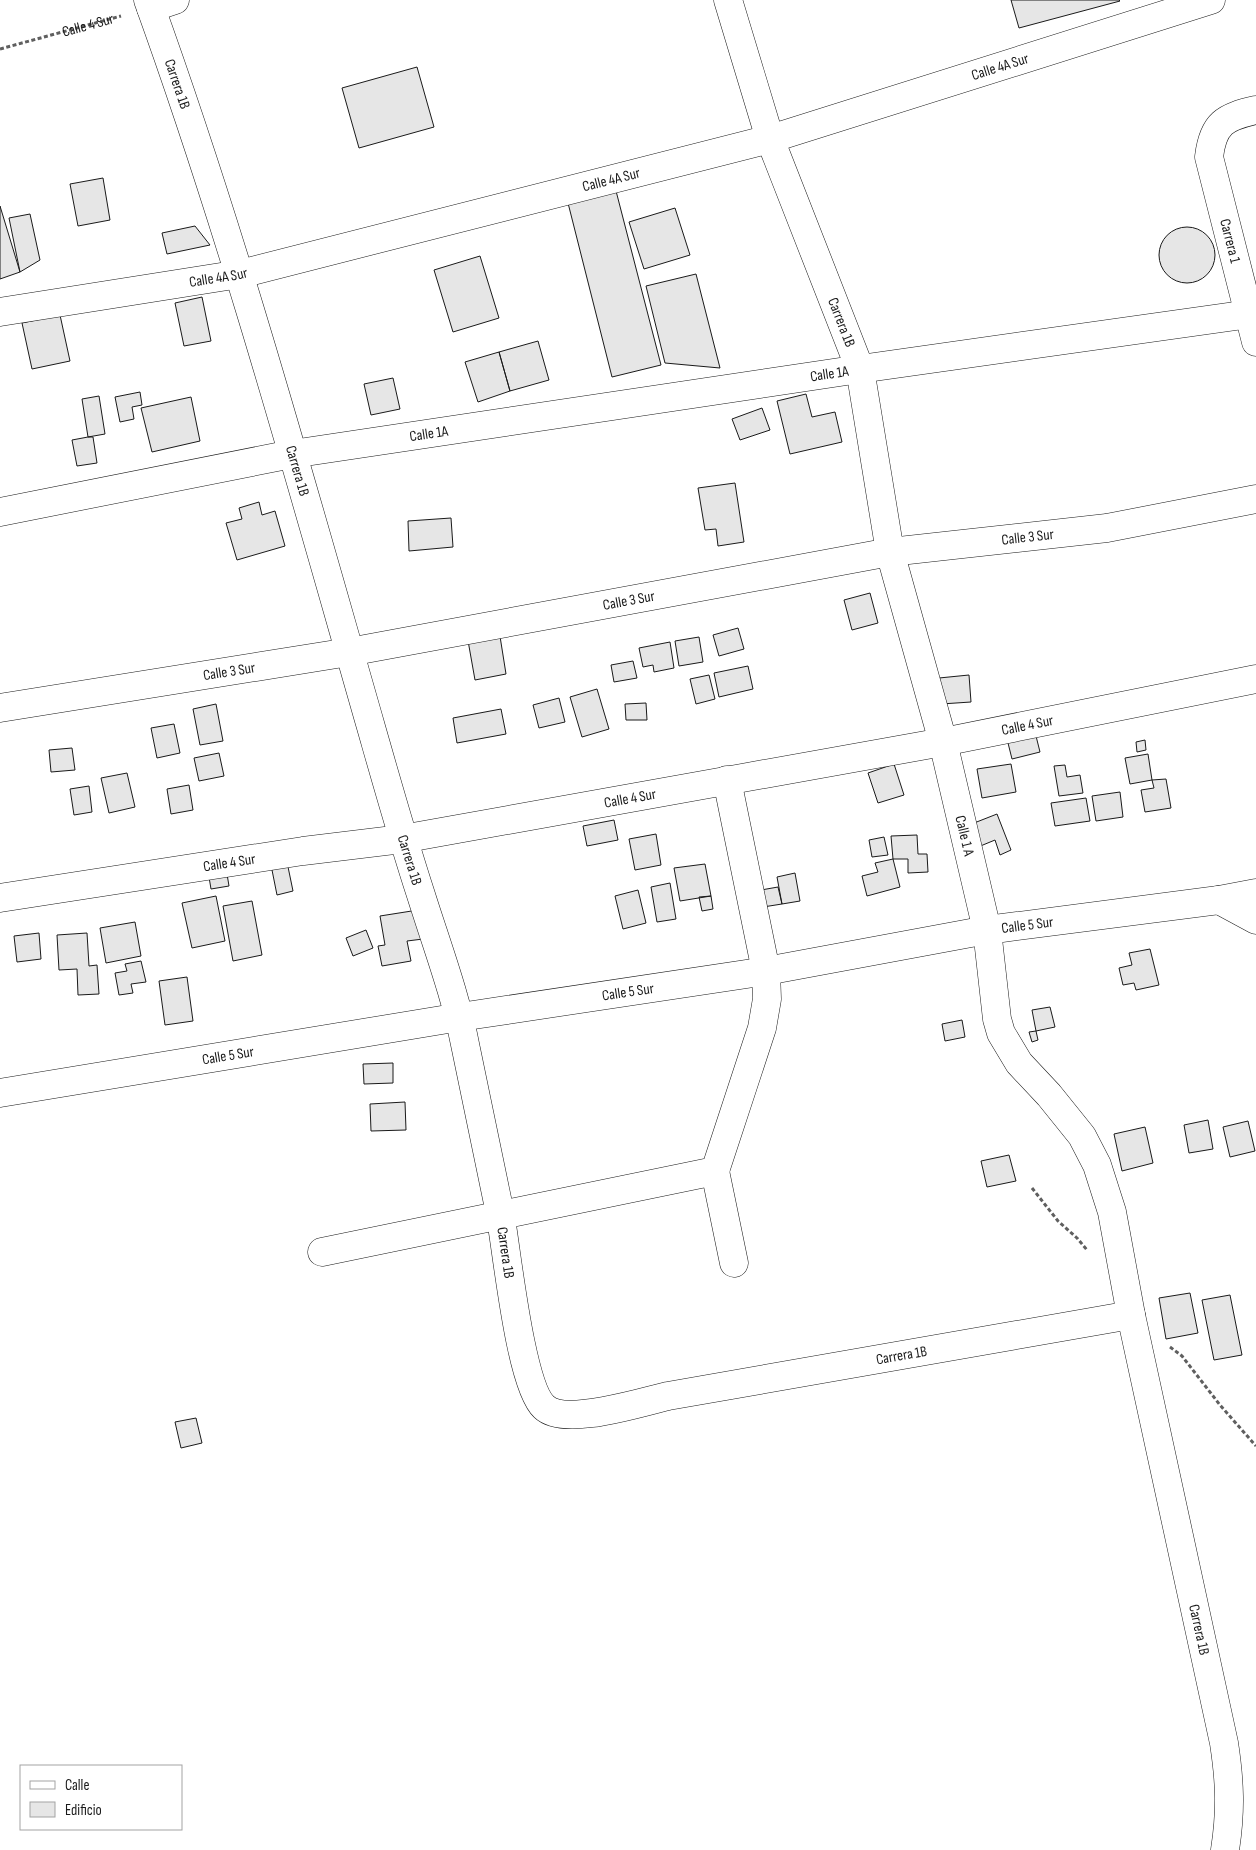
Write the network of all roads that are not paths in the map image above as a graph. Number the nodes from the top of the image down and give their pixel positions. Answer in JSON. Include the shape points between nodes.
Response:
{"nodes":[{"id":1,"x":728,"y":0,"type":"edge"},
{"id":2,"x":1211,"y":0,"type":"edge"},
{"id":3,"x":158,"y":3,"type":"edge"},
{"id":4,"x":1256,"y":110,"type":"edge"},
{"id":5,"x":770,"y":139,"type":"junction"},
{"id":6,"x":240,"y":274,"type":"junction"},
{"id":7,"x":0,"y":312,"type":"edge"},
{"id":8,"x":1252,"y":313,"type":"edge"},
{"id":9,"x":1256,"y":342,"type":"edge"},
{"id":10,"x":860,"y":370,"type":"junction"},
{"id":11,"x":292,"y":454,"type":"junction"},
{"id":12,"x":1256,"y":499,"type":"edge"},
{"id":13,"x":0,"y":512,"type":"edge"},
{"id":14,"x":890,"y":552,"type":"junction"},
{"id":15,"x":349,"y":652,"type":"junction"},
{"id":16,"x":1256,"y":679,"type":"edge"},
{"id":17,"x":0,"y":708,"type":"edge"},
{"id":18,"x":944,"y":742,"type":"junction"},
{"id":19,"x":727,"y":780,"type":"junction"},
{"id":20,"x":402,"y":838,"type":"junction"},
{"id":21,"x":1256,"y":893,"type":"edge"},
{"id":22,"x":0,"y":898,"type":"edge"},
{"id":23,"x":1219,"y":900,"type":"junction"},
{"id":24,"x":1256,"y":920,"type":"edge"},
{"id":25,"x":987,"y":930,"type":"junction"},
{"id":26,"x":766,"y":971,"type":"junction"},
{"id":27,"x":460,"y":1016,"type":"junction"},
{"id":28,"x":0,"y":1093,"type":"edge"},
{"id":29,"x":715,"y":1171,"type":"junction"},
{"id":30,"x":500,"y":1214,"type":"junction"},
{"id":31,"x":322,"y":1252,"type":"dead end"},
{"id":32,"x":734,"y":1263,"type":"dead end"},
{"id":33,"x":1131,"y":1315,"type":"junction"},
{"id":34,"x":1225,"y":1850,"type":"edge"}],
"edges":[{"from":1,"to":5,"type":"street","name":"Carrera 1B"},
{"from":2,"to":5,"type":"street","name":"Calle 4A Sur"},
{"from":3,"to":6,"type":"street","name":"Carrera 1B"},
{"from":4,"to":8,"type":"street","name":"Carrera 1","via":[[1234,115],[1220,125],[1211,140],[1209,156]]},
{"from":5,"to":6,"type":"street","name":"Calle 4A Sur"},
{"from":5,"to":10,"type":"street","name":"Carrera 1B"},
{"from":6,"to":7,"type":"street","name":"Calle 4A Sur"},
{"from":6,"to":11,"type":"street","name":"Carrera 1B"},
{"from":8,"to":9,"type":"street","name":"Carrera 1"},
{"from":8,"to":10,"type":"street","name":"Calle 1A"},
{"from":10,"to":11,"type":"street","name":"Calle 1A"},
{"from":10,"to":14,"type":"street","name":"Carrera 1B"},
{"from":11,"to":13,"type":"street","name":"Calle 1A"},
{"from":11,"to":15,"type":"street","name":"Carrera 1B"},
{"from":12,"to":14,"type":"street","name":"Calle 3 Sur","via":[[1106,528]]},
{"from":14,"to":15,"type":"street","name":"Calle 3 Sur"},
{"from":14,"to":18,"type":"street","name":"Carrera 1B"},
{"from":15,"to":17,"type":"street","name":"Calle 3 Sur"},
{"from":15,"to":20,"type":"street","name":"Carrera 1B"},
{"from":16,"to":18,"type":"street","name":"Calle 4 Sur"},
{"from":18,"to":19,"type":"street","name":"Calle 4 Sur"},
{"from":18,"to":25,"type":"street","name":"Calle 1 A"},
{"from":19,"to":20,"type":"street","name":"Calle 4 Sur"},
{"from":19,"to":26,"type":"street"},
{"from":20,"to":22,"type":"street","name":"Calle 4 Sur"},
{"from":20,"to":27,"type":"street","name":"Carrera 1B"},
{"from":21,"to":23,"type":"street","name":"Calle 5 Sur"},
{"from":23,"to":24,"type":"street"},
{"from":23,"to":25,"type":"street","name":"Calle 5 Sur"},
{"from":25,"to":26,"type":"street","name":"Calle 5 Sur"},
{"from":25,"to":33,"type":"street","name":"Calle 1 A","via":[[997,1019],[1002,1033],[1019,1063],[1082,1136],[1097,1165],[1112,1212]]},
{"from":26,"to":27,"type":"street","name":"Calle 5 Sur"},
{"from":26,"to":29,"type":"street","via":[[767,999],[762,1028]]},
{"from":27,"to":28,"type":"street","name":"Calle 5 Sur"},
{"from":27,"to":30,"type":"street","name":"Carrera 1B"},
{"from":29,"to":30,"type":"street"},
{"from":29,"to":32,"type":"street"},
{"from":30,"to":31,"type":"street"},
{"from":30,"to":33,"type":"street","name":"Carrera 1B","via":[[526,1368],[542,1406],[560,1414],[599,1412],[668,1396]]},
{"from":33,"to":34,"type":"street","name":"Carrera 1B","via":[[1224,1743],[1230,1781],[1230,1822]]}]}
